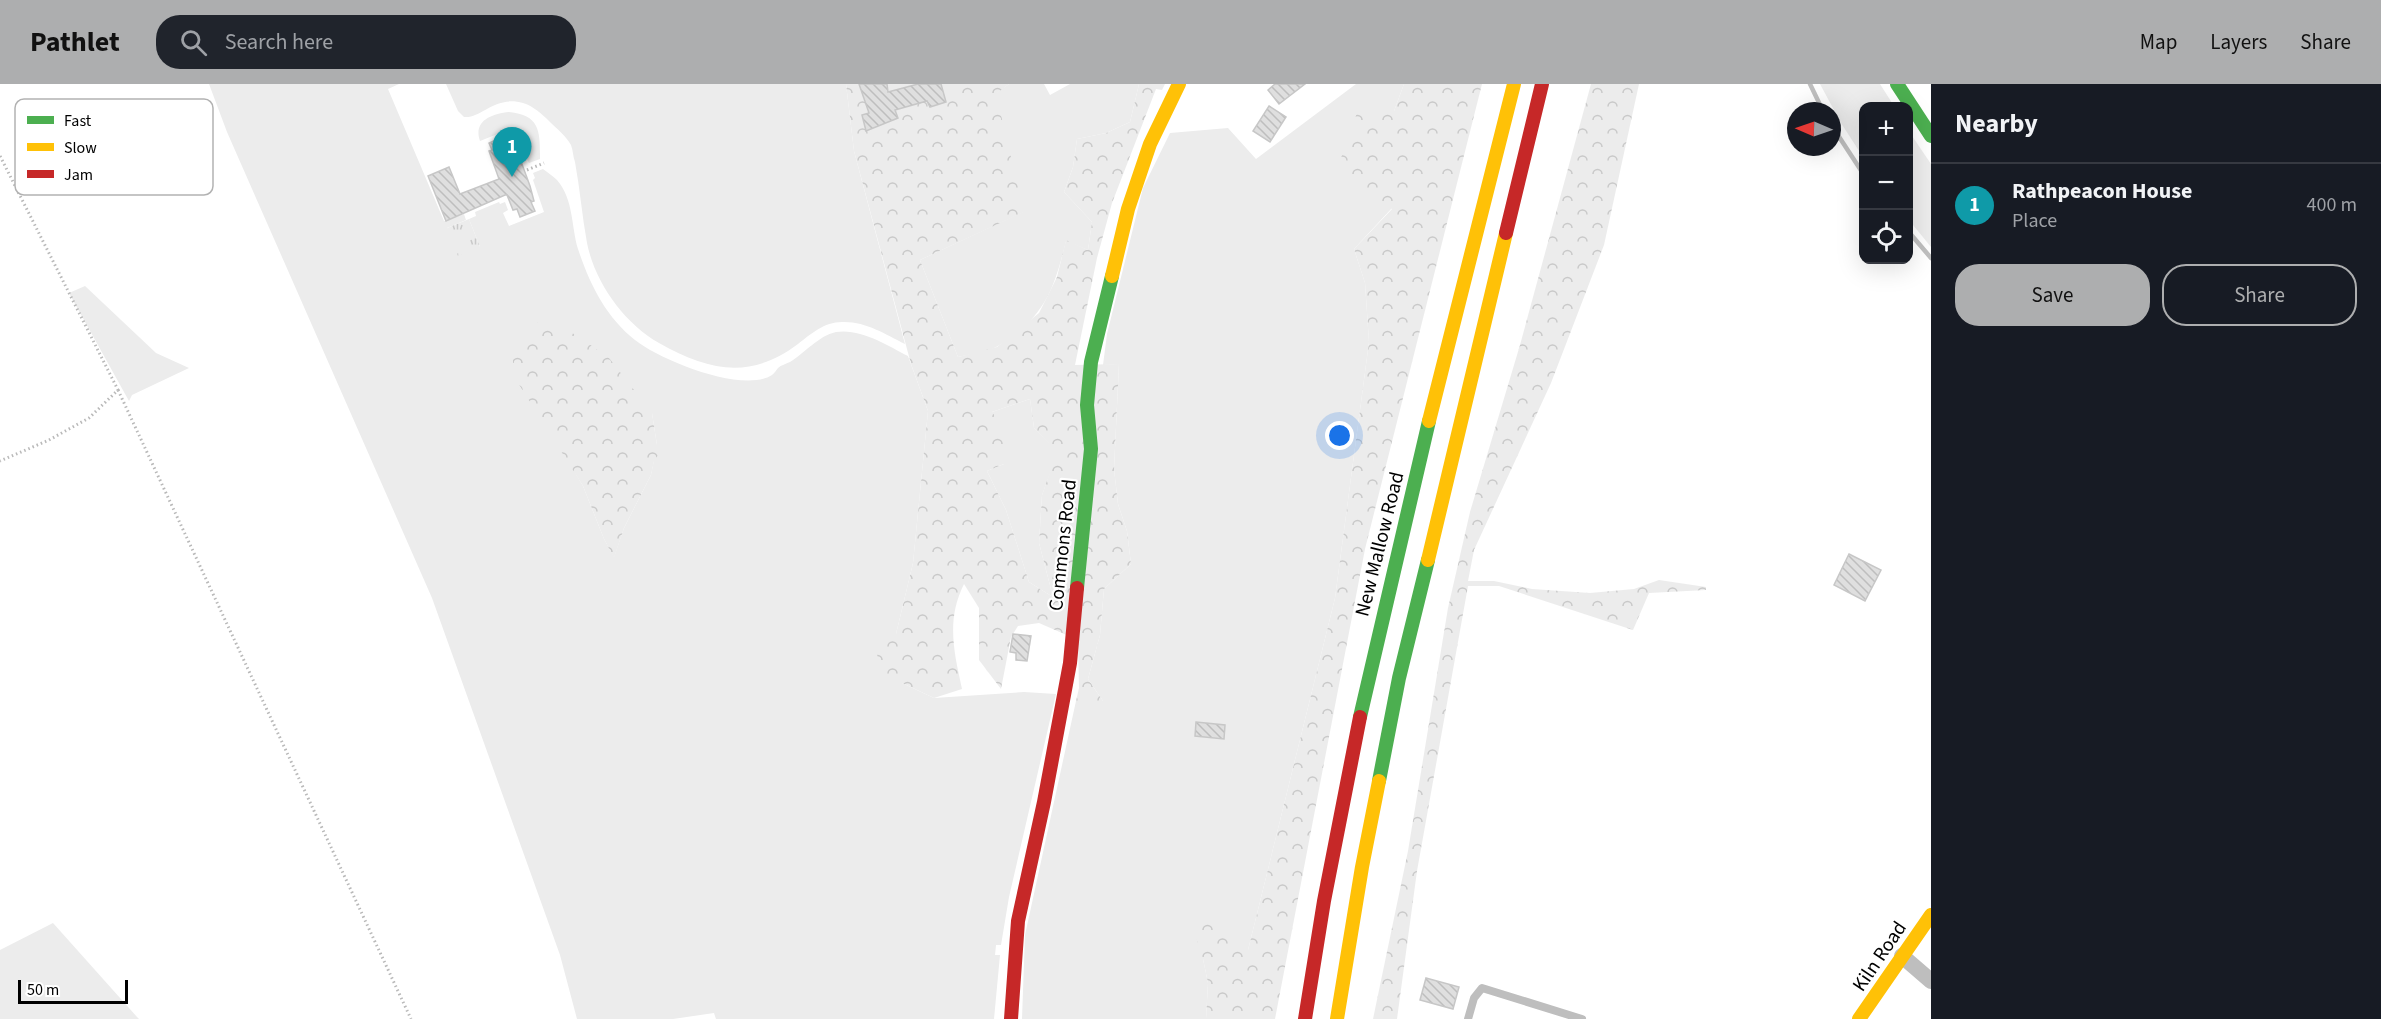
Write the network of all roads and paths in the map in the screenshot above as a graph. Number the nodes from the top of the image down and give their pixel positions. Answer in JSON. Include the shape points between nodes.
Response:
{"nodes":[{"id":1,"x":1179,"y":84,"type":"edge"},
{"id":2,"x":1514,"y":84,"type":"edge"},
{"id":3,"x":1542,"y":84,"type":"edge"},
{"id":4,"x":1897,"y":84,"type":"edge"},
{"id":5,"x":1931,"y":136,"type":"edge"},
{"id":6,"x":0,"y":156,"type":"edge"},
{"id":7,"x":544,"y":163,"type":"dead end"},
{"id":8,"x":527,"y":170,"type":"dead end"},
{"id":9,"x":15,"y":186,"type":"edge"},
{"id":10,"x":20,"y":195,"type":"edge"},
{"id":11,"x":118,"y":390,"type":"junction"},
{"id":12,"x":0,"y":461,"type":"edge"},
{"id":13,"x":1931,"y":915,"type":"edge"},
{"id":14,"x":1902,"y":956,"type":"junction"},
{"id":15,"x":1929,"y":974,"type":"edge"},
{"id":16,"x":411,"y":1019,"type":"edge"},
{"id":17,"x":1011,"y":1019,"type":"edge"},
{"id":18,"x":1305,"y":1019,"type":"edge"},
{"id":19,"x":1337,"y":1019,"type":"edge"},
{"id":20,"x":1468,"y":1019,"type":"edge"},
{"id":21,"x":1582,"y":1019,"type":"edge"},
{"id":22,"x":1859,"y":1019,"type":"edge"}],
"edges":[{"from":1,"to":17,"type":"main road","name":"Commons Road","via":[[1150,144],[1128,209],[1091,362],[1091,449],[1070,663],[1018,921]]},
{"from":2,"to":18,"type":"main road","name":"New Mallow Road","via":[[1368,673]]},
{"from":3,"to":19,"type":"main road","via":[[1399,678]]},
{"from":4,"to":5,"type":"main road"},
{"from":6,"to":9,"type":"path"},
{"from":7,"to":8,"type":"path"},
{"from":10,"to":11,"type":"path"},
{"from":11,"to":12,"type":"path","via":[[89,418]]},
{"from":11,"to":16,"type":"path"},
{"from":13,"to":14,"type":"main road","name":"Kiln Road"},
{"from":14,"to":15,"type":"street"},
{"from":14,"to":22,"type":"main road","name":"Kiln Road"},
{"from":20,"to":21,"type":"lane","via":[[1474,998],[1482,988]]}]}
